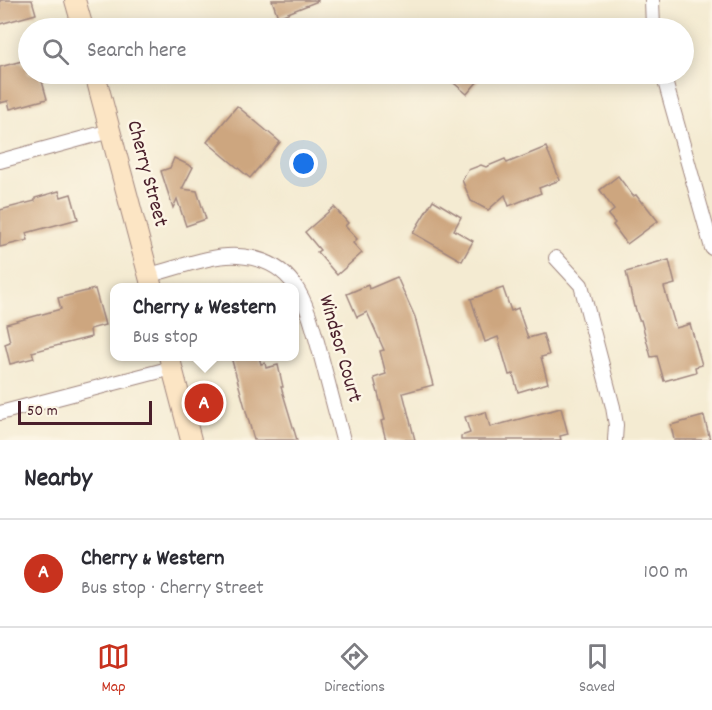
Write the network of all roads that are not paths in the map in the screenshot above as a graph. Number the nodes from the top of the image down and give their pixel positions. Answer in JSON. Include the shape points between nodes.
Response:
{"nodes":[{"id":1,"x":75,"y":0,"type":"edge"},
{"id":2,"x":652,"y":0,"type":"edge"},
{"id":3,"x":80,"y":18,"type":"edge"},
{"id":4,"x":653,"y":18,"type":"edge"},
{"id":5,"x":98,"y":84,"type":"edge"},
{"id":6,"x":666,"y":84,"type":"edge"},
{"id":7,"x":110,"y":131,"type":"junction"},
{"id":8,"x":0,"y":161,"type":"edge"},
{"id":9,"x":712,"y":249,"type":"edge"},
{"id":10,"x":556,"y":258,"type":"dead end"},
{"id":11,"x":150,"y":281,"type":"edge"},
{"id":12,"x":293,"y":283,"type":"edge"},
{"id":13,"x":299,"y":293,"type":"edge"},
{"id":14,"x":170,"y":362,"type":"edge"},
{"id":15,"x":0,"y":412,"type":"edge"},
{"id":16,"x":191,"y":440,"type":"edge"},
{"id":17,"x":343,"y":440,"type":"edge"},
{"id":18,"x":615,"y":440,"type":"edge"}],
"edges":[{"from":1,"to":3,"type":"main road"},
{"from":2,"to":4,"type":"street"},
{"from":5,"to":7,"type":"main road","name":"Cherry Street"},
{"from":6,"to":9,"type":"street"},
{"from":7,"to":8,"type":"street"},
{"from":7,"to":11,"type":"main road","name":"Cherry Street"},
{"from":10,"to":18,"type":"street","via":[[580,285],[613,407]]},
{"from":11,"to":12,"type":"street","name":"Windsor Court","via":[[221,257],[237,256],[252,258],[280,271]]},
{"from":13,"to":17,"type":"street","name":"Windsor Court","via":[[307,305]]},
{"from":14,"to":15,"type":"street"},
{"from":14,"to":16,"type":"main road"}]}
